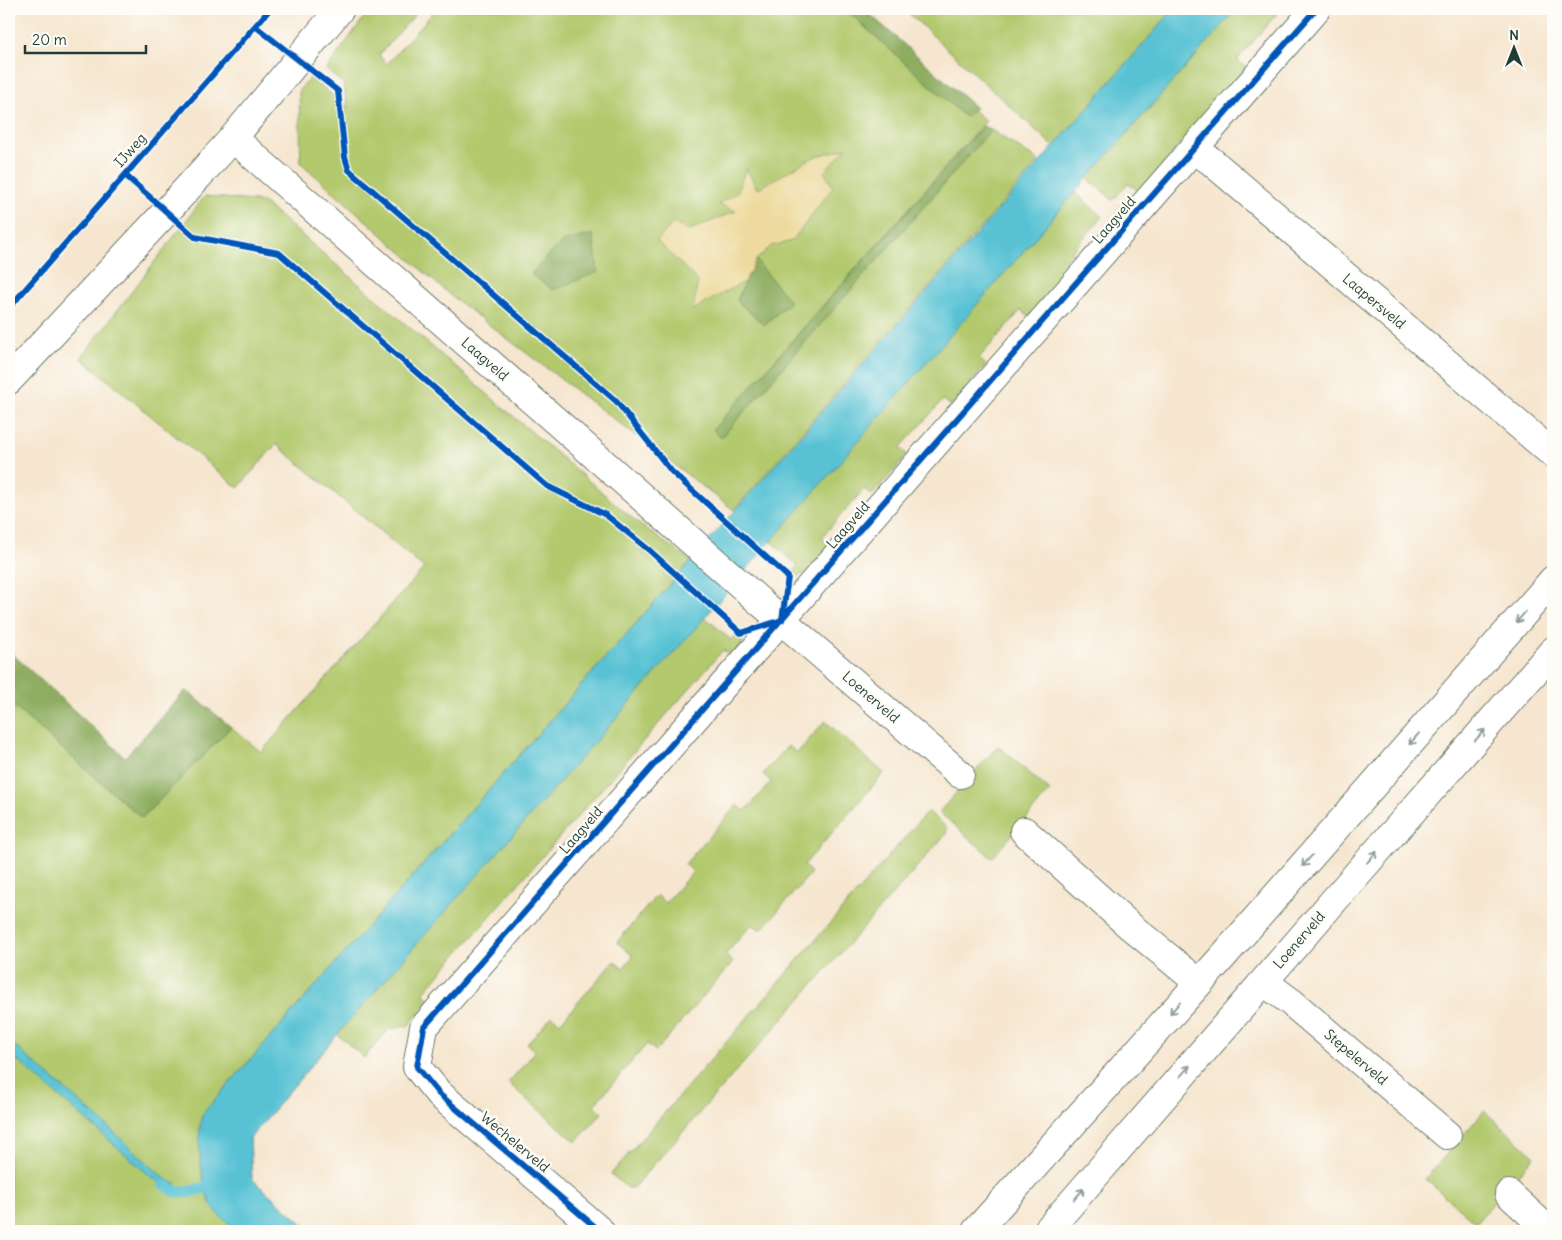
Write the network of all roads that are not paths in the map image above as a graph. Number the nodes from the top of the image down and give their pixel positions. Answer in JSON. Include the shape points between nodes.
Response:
{"nodes":[{"id":1,"x":340,"y":9,"type":"edge"},
{"id":2,"x":1316,"y":9,"type":"edge"},
{"id":3,"x":233,"y":138,"type":"junction"},
{"id":4,"x":1193,"y":149,"type":"junction"},
{"id":5,"x":9,"y":380,"type":"edge"},
{"id":6,"x":1553,"y":454,"type":"edge"},
{"id":7,"x":1553,"y":580,"type":"edge"},
{"id":8,"x":782,"y":620,"type":"junction"},
{"id":9,"x":1553,"y":651,"type":"edge"},
{"id":10,"x":960,"y":774,"type":"dead end"},
{"id":11,"x":1024,"y":831,"type":"dead end"},
{"id":12,"x":1198,"y":982,"type":"junction"},
{"id":13,"x":1264,"y":982,"type":"junction"},
{"id":14,"x":417,"y":1067,"type":"joint"},
{"id":15,"x":1448,"y":1135,"type":"dead end"},
{"id":16,"x":1508,"y":1194,"type":"dead end"},
{"id":17,"x":600,"y":1231,"type":"edge"},
{"id":18,"x":976,"y":1231,"type":"edge"},
{"id":19,"x":1047,"y":1231,"type":"edge"},
{"id":20,"x":1549,"y":1231,"type":"edge"}],
"edges":[{"from":1,"to":3,"type":"street"},
{"from":2,"to":4,"type":"street","name":"Laagveld"},
{"from":3,"to":5,"type":"street"},
{"from":3,"to":8,"type":"street","name":"Laagveld"},
{"from":4,"to":6,"type":"street","name":"Laapersveld"},
{"from":4,"to":8,"type":"street","name":"Laagveld"},
{"from":7,"to":12,"type":"street","one_way":true},
{"from":8,"to":10,"type":"street","name":"Loenerveld"},
{"from":8,"to":14,"type":"street","name":"Laagveld","via":[[424,1027]]},
{"from":13,"to":9,"type":"street","name":"Loenerveld","one_way":true},
{"from":11,"to":12,"type":"street"},
{"from":12,"to":18,"type":"street","one_way":true},
{"from":13,"to":15,"type":"street","name":"Stepelerveld"},
{"from":19,"to":13,"type":"street","name":"Loenerveld","one_way":true},
{"from":14,"to":17,"type":"street","name":"Wechelerveld","via":[[439,1094]]},
{"from":16,"to":20,"type":"street"}]}
